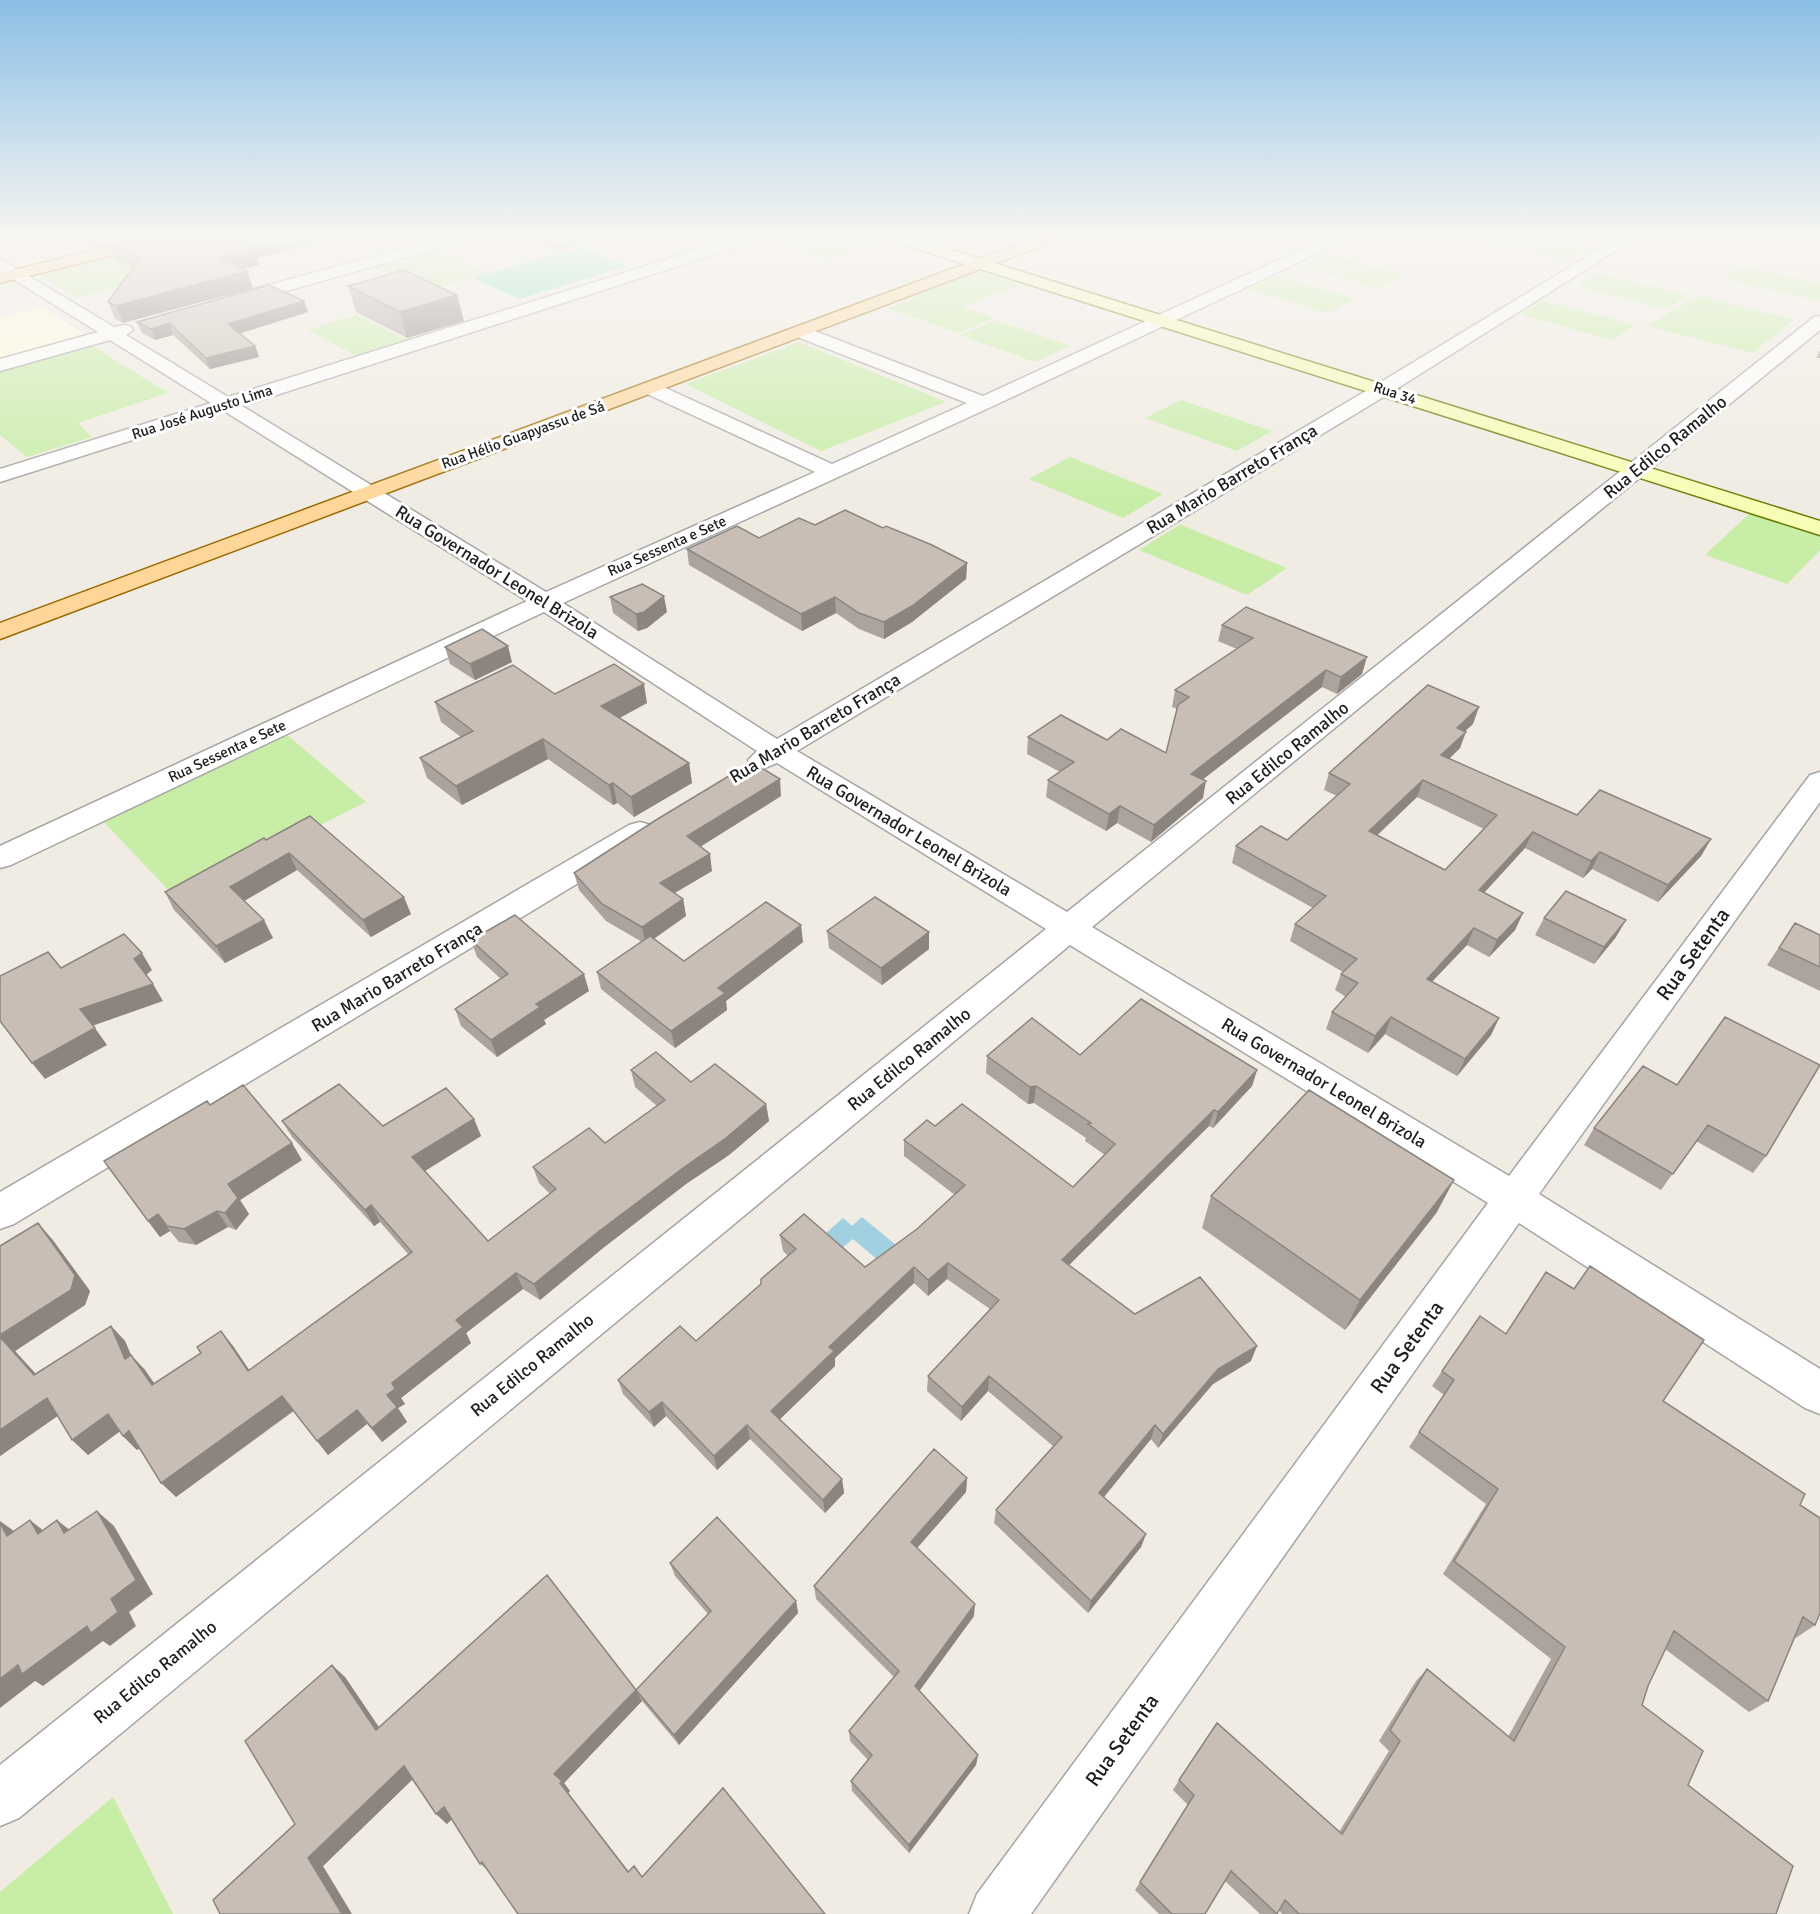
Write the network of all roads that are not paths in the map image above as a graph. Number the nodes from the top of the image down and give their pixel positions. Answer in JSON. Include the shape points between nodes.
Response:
{"nodes":[{"id":1,"x":102,"y":328,"type":"edge"},
{"id":2,"x":130,"y":328,"type":"edge"},
{"id":3,"x":465,"y":328,"type":"edge"},
{"id":4,"x":811,"y":328,"type":"edge"},
{"id":5,"x":1146,"y":328,"type":"edge"},
{"id":6,"x":1186,"y":328,"type":"edge"},
{"id":7,"x":1482,"y":328,"type":"edge"},
{"id":8,"x":1811,"y":328,"type":"edge"},
{"id":9,"x":801,"y":332,"type":"junction"},
{"id":10,"x":111,"y":334,"type":"junction"},
{"id":11,"x":0,"y":365,"type":"edge"},
{"id":12,"x":650,"y":388,"type":"junction"},
{"id":13,"x":1383,"y":389,"type":"junction"},
{"id":14,"x":984,"y":403,"type":"junction"},
{"id":15,"x":226,"y":404,"type":"junction"},
{"id":16,"x":1636,"y":470,"type":"junction"},
{"id":17,"x":832,"y":471,"type":"junction"},
{"id":18,"x":0,"y":477,"type":"edge"},
{"id":19,"x":369,"y":492,"type":"junction"},
{"id":20,"x":1820,"y":528,"type":"edge"},
{"id":21,"x":545,"y":602,"type":"junction"},
{"id":22,"x":0,"y":632,"type":"edge"},
{"id":23,"x":777,"y":751,"type":"junction"},
{"id":24,"x":736,"y":775,"type":"edge"},
{"id":25,"x":1820,"y":782,"type":"edge"},
{"id":26,"x":665,"y":818,"type":"edge"},
{"id":27,"x":0,"y":858,"type":"edge"},
{"id":28,"x":1070,"y":928,"type":"junction"},
{"id":29,"x":1514,"y":1199,"type":"junction"},
{"id":30,"x":0,"y":1212,"type":"edge"},
{"id":31,"x":1820,"y":1393,"type":"edge"},
{"id":32,"x":0,"y":1799,"type":"edge"},
{"id":33,"x":997,"y":1914,"type":"edge"}],
"edges":[{"from":1,"to":10,"type":"street","name":"Rua Governador Leonel Brizola"},
{"from":2,"to":10,"type":"street"},
{"from":3,"to":15,"type":"street","name":"Rua José Augusto Lima"},
{"from":4,"to":9,"type":"main road","name":"Rua Hélio Guapyassu de Sá"},
{"from":5,"to":14,"type":"street","name":"Rua Sessenta e Sete"},
{"from":6,"to":13,"type":"street","name":"Rua 34"},
{"from":7,"to":13,"type":"street","name":"Rua Mario Barreto França"},
{"from":8,"to":16,"type":"street","name":"Rua Edilco Ramalho"},
{"from":9,"to":12,"type":"main road","name":"Rua Hélio Guapyassu de Sá"},
{"from":9,"to":14,"type":"street"},
{"from":10,"to":11,"type":"street"},
{"from":10,"to":15,"type":"street","name":"Rua Governador Leonel Brizola"},
{"from":12,"to":17,"type":"street"},
{"from":12,"to":19,"type":"main road","name":"Rua Hélio Guapyassu de Sá"},
{"from":13,"to":16,"type":"street","name":"Rua 34"},
{"from":13,"to":23,"type":"street","name":"Rua Mario Barreto França"},
{"from":14,"to":17,"type":"street","name":"Rua Sessenta e Sete"},
{"from":15,"to":18,"type":"street","name":"Rua José Augusto Lima"},
{"from":15,"to":19,"type":"street","name":"Rua Governador Leonel Brizola"},
{"from":16,"to":20,"type":"street","name":"Rua 34"},
{"from":16,"to":28,"type":"street","name":"Rua Edilco Ramalho"},
{"from":17,"to":21,"type":"street","name":"Rua Sessenta e Sete"},
{"from":19,"to":21,"type":"street","name":"Rua Governador Leonel Brizola"},
{"from":19,"to":22,"type":"main road","name":"Rua Hélio Guapyassu de Sá"},
{"from":21,"to":23,"type":"street","name":"Rua Governador Leonel Brizola"},
{"from":21,"to":27,"type":"street","name":"Rua Sessenta e Sete"},
{"from":23,"to":24,"type":"street","name":"Rua Mario Barreto França"},
{"from":23,"to":28,"type":"street","name":"Rua Governador Leonel Brizola"},
{"from":25,"to":29,"type":"street","name":"Rua Setenta"},
{"from":26,"to":30,"type":"street","name":"Rua Mario Barreto França"},
{"from":28,"to":29,"type":"street","name":"Rua Governador Leonel Brizola"},
{"from":28,"to":32,"type":"street","name":"Rua Edilco Ramalho"},
{"from":29,"to":31,"type":"street","name":"Rua Governador Leonel Brizola"},
{"from":29,"to":33,"type":"street","name":"Rua Setenta"}]}
